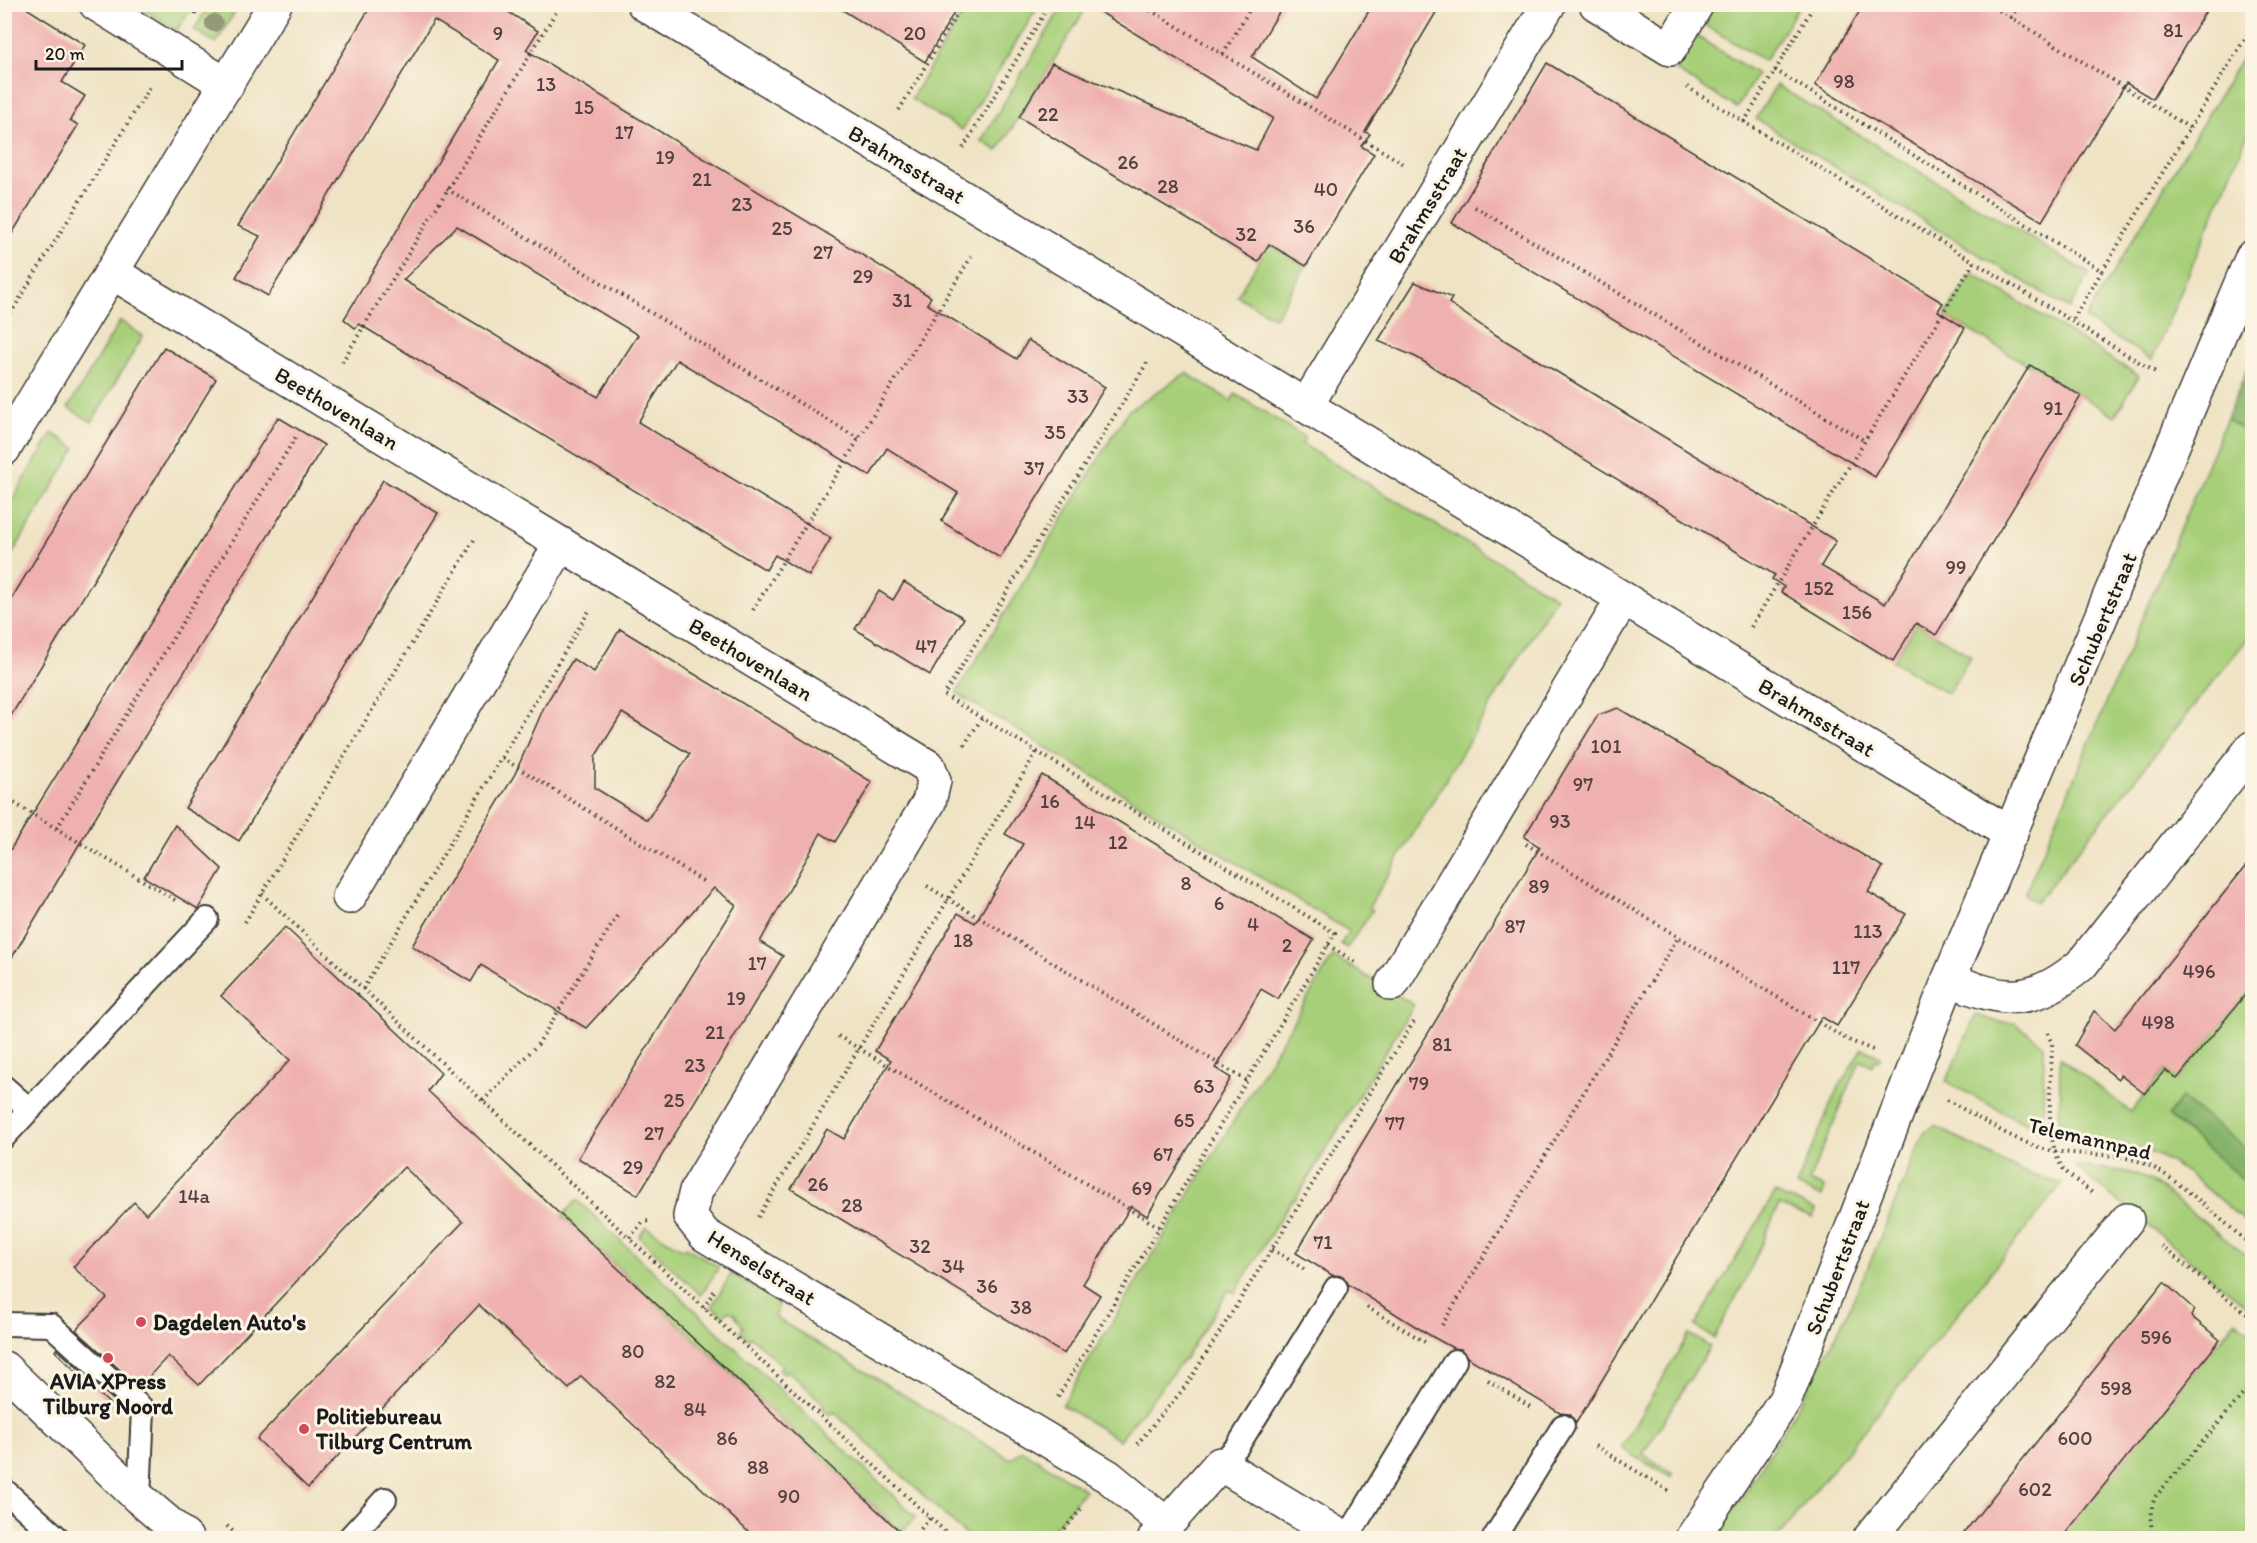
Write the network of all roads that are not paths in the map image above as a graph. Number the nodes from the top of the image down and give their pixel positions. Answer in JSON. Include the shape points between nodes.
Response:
{"nodes":[{"id":1,"x":96,"y":4,"type":"edge"},
{"id":2,"x":275,"y":4,"type":"edge"},
{"id":3,"x":644,"y":4,"type":"edge"},
{"id":4,"x":1549,"y":4,"type":"edge"},
{"id":5,"x":1596,"y":4,"type":"edge"},
{"id":6,"x":1697,"y":4,"type":"edge"},
{"id":7,"x":227,"y":85,"type":"junction"},
{"id":8,"x":2253,"y":257,"type":"edge"},
{"id":9,"x":113,"y":273,"type":"junction"},
{"id":10,"x":1306,"y":406,"type":"junction"},
{"id":11,"x":4,"y":450,"type":"edge"},
{"id":12,"x":561,"y":544,"type":"junction"},
{"id":13,"x":1623,"y":599,"type":"junction"},
{"id":14,"x":2253,"y":748,"type":"edge"},
{"id":15,"x":934,"y":781,"type":"joint"},
{"id":16,"x":2011,"y":834,"type":"junction"},
{"id":17,"x":349,"y":897,"type":"dead end"},
{"id":18,"x":207,"y":919,"type":"road end"},
{"id":19,"x":1949,"y":979,"type":"junction"},
{"id":20,"x":1392,"y":984,"type":"road end"},
{"id":21,"x":4,"y":1087,"type":"edge"},
{"id":22,"x":30,"y":1110,"type":"junction"},
{"id":23,"x":4,"y":1137,"type":"edge"},
{"id":24,"x":2127,"y":1220,"type":"road end"},
{"id":25,"x":1336,"y":1288,"type":"road end"},
{"id":26,"x":4,"y":1324,"type":"edge"},
{"id":27,"x":1455,"y":1361,"type":"road end"},
{"id":28,"x":4,"y":1368,"type":"edge"},
{"id":29,"x":1563,"y":1426,"type":"road end"},
{"id":30,"x":1220,"y":1464,"type":"junction"},
{"id":31,"x":4,"y":1490,"type":"edge"},
{"id":32,"x":139,"y":1498,"type":"junction"},
{"id":33,"x":385,"y":1499,"type":"dead end"},
{"id":34,"x":1700,"y":1526,"type":"edge"},
{"id":35,"x":1161,"y":1532,"type":"edge"},
{"id":36,"x":58,"y":1539,"type":"edge"},
{"id":37,"x":186,"y":1539,"type":"edge"},
{"id":38,"x":349,"y":1539,"type":"edge"},
{"id":39,"x":1345,"y":1539,"type":"edge"},
{"id":40,"x":1494,"y":1539,"type":"edge"},
{"id":41,"x":1870,"y":1539,"type":"edge"}],
"edges":[{"from":1,"to":7,"type":"street"},
{"from":2,"to":7,"type":"street"},
{"from":3,"to":10,"type":"street","name":"Brahmsstraat"},
{"from":4,"to":10,"type":"street","name":"Brahmsstraat"},
{"from":5,"to":6,"type":"street","via":[[1670,50]]},
{"from":7,"to":9,"type":"street"},
{"from":8,"to":16,"type":"street","name":"Schubertstraat"},
{"from":9,"to":11,"type":"street"},
{"from":9,"to":12,"type":"street","name":"Beethovenlaan"},
{"from":10,"to":13,"type":"street","name":"Brahmsstraat"},
{"from":12,"to":15,"type":"street","name":"Beethovenlaan","via":[[929,767]]},
{"from":12,"to":17,"type":"street"},
{"from":13,"to":16,"type":"street","name":"Brahmsstraat"},
{"from":13,"to":20,"type":"street"},
{"from":14,"to":19,"type":"street","via":[[2081,965],[2057,985],[2033,994],[1997,997]]},
{"from":15,"to":35,"type":"street","name":"Henselstraat","via":[[929,802],[696,1191],[690,1216],[705,1234],[1109,1477]]},
{"from":16,"to":19,"type":"street","name":"Schubertstraat"},
{"from":18,"to":22,"type":"lane"},
{"from":19,"to":34,"type":"street","name":"Schubertstraat","via":[[1785,1400]]},
{"from":21,"to":22,"type":"lane"},
{"from":22,"to":23,"type":"lane"},
{"from":24,"to":41,"type":"street"},
{"from":25,"to":30,"type":"lane","via":[[1237,1447]]},
{"from":26,"to":32,"type":"lane","via":[[51,1325],[143,1409]]},
{"from":27,"to":39,"type":"lane"},
{"from":28,"to":32,"type":"street"},
{"from":29,"to":40,"type":"lane"},
{"from":30,"to":35,"type":"street"},
{"from":30,"to":39,"type":"street"},
{"from":31,"to":36,"type":"lane"},
{"from":32,"to":37,"type":"street"},
{"from":33,"to":38,"type":"lane"}]}
